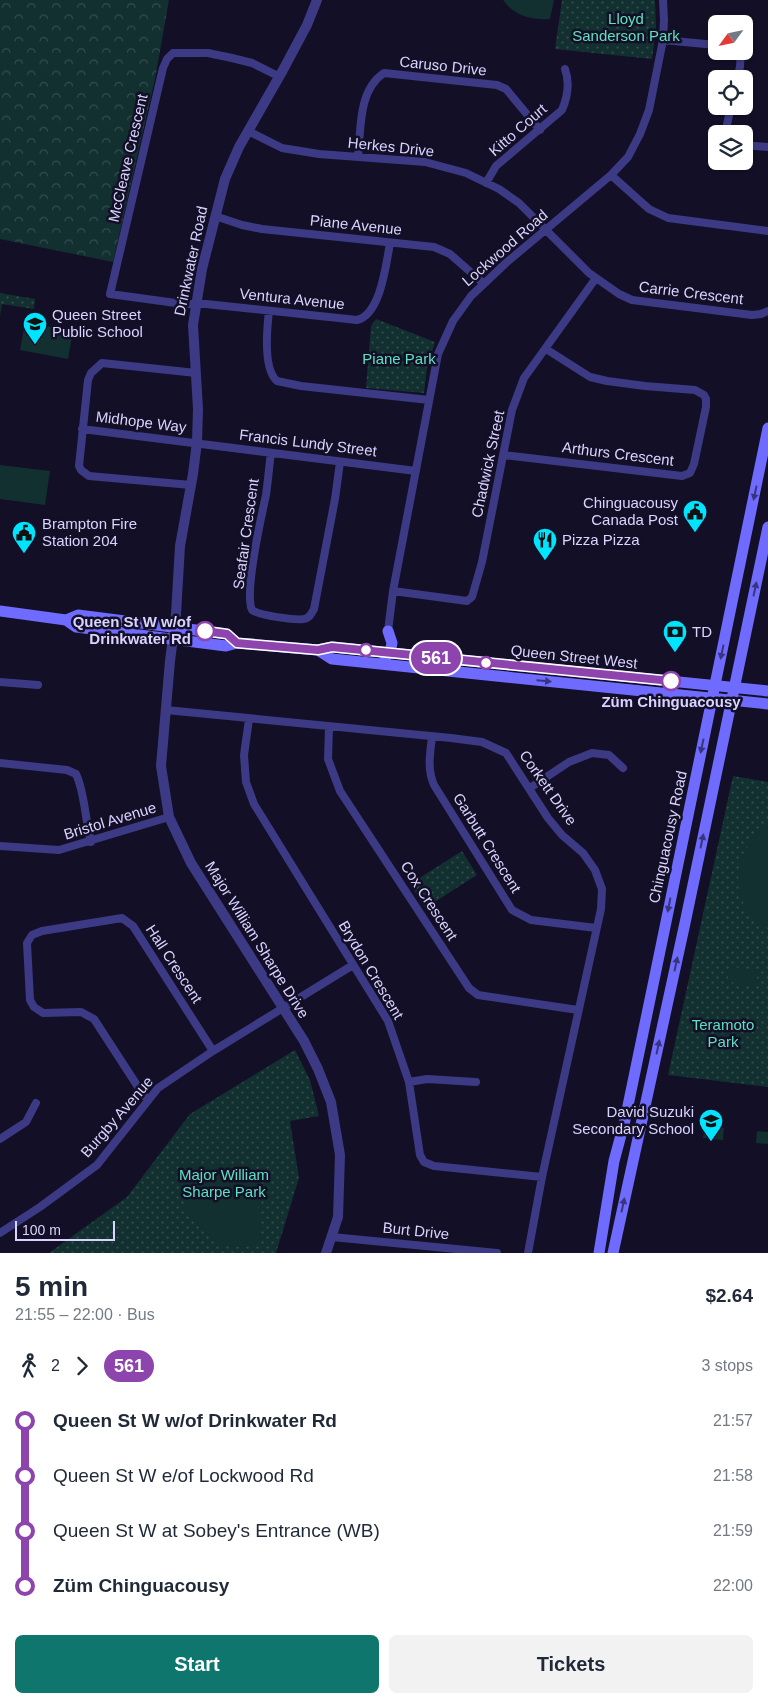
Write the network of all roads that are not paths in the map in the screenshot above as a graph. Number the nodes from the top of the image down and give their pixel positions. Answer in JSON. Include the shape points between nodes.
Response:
{"nodes":[{"id":1,"x":317,"y":0,"type":"edge"},
{"id":2,"x":663,"y":0,"type":"edge"},
{"id":3,"x":663,"y":40,"type":"junction"},
{"id":4,"x":708,"y":44,"type":"edge"},
{"id":5,"x":566,"y":68,"type":"dead end"},
{"id":6,"x":278,"y":76,"type":"junction"},
{"id":7,"x":540,"y":130,"type":"junction"},
{"id":8,"x":248,"y":131,"type":"junction"},
{"id":9,"x":753,"y":146,"type":"edge"},
{"id":10,"x":768,"y":147,"type":"edge"},
{"id":11,"x":358,"y":157,"type":"junction"},
{"id":12,"x":611,"y":175,"type":"junction"},
{"id":13,"x":486,"y":183,"type":"junction"},
{"id":14,"x":215,"y":216,"type":"junction"},
{"id":15,"x":546,"y":229,"type":"junction"},
{"id":16,"x":768,"y":230,"type":"edge"},
{"id":17,"x":390,"y":243,"type":"junction"},
{"id":18,"x":596,"y":278,"type":"junction"},
{"id":19,"x":483,"y":283,"type":"junction"},
{"id":20,"x":197,"y":304,"type":"junction"},
{"id":21,"x":269,"y":311,"type":"junction"},
{"id":22,"x":768,"y":311,"type":"edge"},
{"id":23,"x":546,"y":349,"type":"junction"},
{"id":24,"x":196,"y":374,"type":"junction"},
{"id":25,"x":429,"y":400,"type":"junction"},
{"id":26,"x":768,"y":428,"type":"edge"},
{"id":27,"x":82,"y":429,"type":"junction"},
{"id":28,"x":197,"y":442,"type":"junction"},
{"id":29,"x":271,"y":453,"type":"junction"},
{"id":30,"x":502,"y":455,"type":"junction"},
{"id":31,"x":340,"y":462,"type":"junction"},
{"id":32,"x":416,"y":471,"type":"junction"},
{"id":33,"x":191,"y":485,"type":"junction"},
{"id":34,"x":768,"y":527,"type":"edge"},
{"id":35,"x":393,"y":590,"type":"junction"},
{"id":36,"x":0,"y":610,"type":"edge"},
{"id":37,"x":66,"y":620,"type":"junction"},
{"id":38,"x":174,"y":627,"type":"junction"},
{"id":39,"x":388,"y":631,"type":"junction"},
{"id":40,"x":172,"y":639,"type":"junction"},
{"id":41,"x":237,"y":643,"type":"junction"},
{"id":42,"x":350,"y":649,"type":"junction"},
{"id":43,"x":318,"y":650,"type":"junction"},
{"id":44,"x":390,"y":653,"type":"junction"},
{"id":45,"x":332,"y":659,"type":"junction"},
{"id":46,"x":523,"y":667,"type":"junction"},
{"id":47,"x":522,"y":679,"type":"junction"},
{"id":48,"x":0,"y":682,"type":"edge"},
{"id":49,"x":38,"y":685,"type":"dead end"},
{"id":50,"x":715,"y":686,"type":"junction"},
{"id":51,"x":735,"y":688,"type":"junction"},
{"id":52,"x":768,"y":692,"type":"edge"},
{"id":53,"x":712,"y":698,"type":"junction"},
{"id":54,"x":732,"y":700,"type":"junction"},
{"id":55,"x":768,"y":704,"type":"edge"},
{"id":56,"x":166,"y":710,"type":"junction"},
{"id":57,"x":249,"y":719,"type":"junction"},
{"id":58,"x":329,"y":727,"type":"junction"},
{"id":59,"x":432,"y":737,"type":"junction"},
{"id":60,"x":0,"y":763,"type":"edge"},
{"id":61,"x":622,"y":768,"type":"dead end"},
{"id":62,"x":530,"y":788,"type":"junction"},
{"id":63,"x":169,"y":817,"type":"junction"},
{"id":64,"x":91,"y":842,"type":"junction"},
{"id":65,"x":0,"y":846,"type":"edge"},
{"id":66,"x":596,"y":928,"type":"junction"},
{"id":67,"x":353,"y":965,"type":"junction"},
{"id":68,"x":283,"y":1009,"type":"junction"},
{"id":69,"x":578,"y":1010,"type":"junction"},
{"id":70,"x":213,"y":1051,"type":"junction"},
{"id":71,"x":409,"y":1082,"type":"junction"},
{"id":72,"x":476,"y":1082,"type":"dead end"},
{"id":73,"x":148,"y":1100,"type":"junction"},
{"id":74,"x":36,"y":1103,"type":"dead end"},
{"id":75,"x":0,"y":1139,"type":"edge"},
{"id":76,"x":542,"y":1177,"type":"junction"},
{"id":77,"x":0,"y":1233,"type":"edge"},
{"id":78,"x":332,"y":1236,"type":"junction"},
{"id":79,"x":326,"y":1253,"type":"edge"},
{"id":80,"x":497,"y":1253,"type":"edge"},
{"id":81,"x":528,"y":1253,"type":"edge"},
{"id":82,"x":599,"y":1253,"type":"edge"},
{"id":83,"x":613,"y":1253,"type":"edge"}],
"edges":[{"from":1,"to":6,"type":"street","name":"Drinkwater Road"},
{"from":2,"to":3,"type":"street","name":"Lockwood Road"},
{"from":3,"to":4,"type":"street"},
{"from":3,"to":12,"type":"street","name":"Lockwood Road","via":[[646,118],[628,156]]},
{"from":5,"to":7,"type":"street","name":"Kitto Court","via":[[569,80],[562,110]]},
{"from":6,"to":8,"type":"street","name":"Drinkwater Road"},
{"from":6,"to":20,"type":"street","name":"McCleave Crescent","via":[[252,63],[208,53],[173,54],[163,68],[110,294]]},
{"from":7,"to":11,"type":"street","name":"Caruso Drive","via":[[506,89],[497,85],[384,73],[370,85],[364,103]]},
{"from":7,"to":13,"type":"street","name":"Kitto Court","via":[[496,166]]},
{"from":8,"to":11,"type":"street","name":"Herkes Drive","via":[[282,148]]},
{"from":8,"to":14,"type":"street","name":"Drinkwater Road","via":[[225,179]]},
{"from":9,"to":10,"type":"street"},
{"from":11,"to":13,"type":"street","name":"Herkes Drive","via":[[425,162],[466,173]]},
{"from":12,"to":15,"type":"street","name":"Lockwood Road"},
{"from":12,"to":16,"type":"street","via":[[650,209],[668,218]]},
{"from":13,"to":15,"type":"street","name":"Herkes Drive","via":[[519,203]]},
{"from":14,"to":17,"type":"street","name":"Piane Avenue","via":[[262,229]]},
{"from":14,"to":20,"type":"street","name":"Drinkwater Road"},
{"from":15,"to":18,"type":"street","name":"Carrie Crescent"},
{"from":15,"to":19,"type":"street","name":"Lockwood Road"},
{"from":17,"to":19,"type":"street","name":"Piane Avenue","via":[[434,246],[450,254]]},
{"from":17,"to":21,"type":"street","name":"Ventura Avenue","via":[[376,301],[365,317],[356,320]]},
{"from":18,"to":22,"type":"street","name":"Carrie Crescent","via":[[632,300],[752,315]]},
{"from":18,"to":23,"type":"street","name":"Chadwick Street"},
{"from":19,"to":25,"type":"street","name":"Lockwood Road","via":[[452,321],[438,354]]},
{"from":20,"to":21,"type":"street","name":"Ventura Avenue"},
{"from":20,"to":24,"type":"street","name":"Drinkwater Road","via":[[193,332]]},
{"from":21,"to":25,"type":"street","via":[[266,333],[270,370],[277,381]]},
{"from":23,"to":30,"type":"street","name":"Chadwick Street","via":[[524,378],[512,410]]},
{"from":23,"to":30,"type":"street","name":"Arthurs Crescent","via":[[590,377],[695,390],[704,395],[706,407],[694,464],[690,473],[682,476]]},
{"from":24,"to":27,"type":"street","via":[[102,363],[88,380]]},
{"from":24,"to":28,"type":"street","name":"Drinkwater Road"},
{"from":25,"to":32,"type":"street","name":"Lockwood Road"},
{"from":26,"to":50,"type":"main road","name":"Chinguacousy Road","one_way":true},
{"from":27,"to":28,"type":"street","name":"Midhope Way"},
{"from":27,"to":33,"type":"street","via":[[79,466],[89,476]]},
{"from":28,"to":29,"type":"street","name":"Francis Lundy Street"},
{"from":28,"to":33,"type":"street","name":"Drinkwater Road"},
{"from":29,"to":31,"type":"street","name":"Francis Lundy Street"},
{"from":29,"to":31,"type":"street","name":"Seafair Crescent","via":[[252,565],[250,607],[258,614],[301,619],[312,614]]},
{"from":30,"to":35,"type":"street","name":"Chadwick Street","via":[[482,562],[472,597],[467,600]]},
{"from":31,"to":32,"type":"street","name":"Francis Lundy Street"},
{"from":32,"to":35,"type":"street","name":"Lockwood Road"},
{"from":33,"to":38,"type":"street","name":"Drinkwater Road","via":[[180,546]]},
{"from":51,"to":34,"type":"main road","one_way":true},
{"from":35,"to":39,"type":"street","name":"Lockwood Road"},
{"from":36,"to":37,"type":"main road","name":"Queen Street West"},
{"from":37,"to":38,"type":"main road","name":"Queen Street West","via":[[78,615]]},
{"from":37,"to":40,"type":"main road","name":"Queen Street West","via":[[76,627]]},
{"from":38,"to":40,"type":"street","name":"Drinkwater Road"},
{"from":38,"to":41,"type":"main road","name":"Queen Street West","via":[[227,634]]},
{"from":39,"to":42,"type":"main road","via":[[379,646],[373,649]]},
{"from":39,"to":44,"type":"main road","via":[[392,643]]},
{"from":40,"to":41,"type":"main road","name":"Queen Street West","via":[[226,646]]},
{"from":40,"to":56,"type":"street","name":"Major William Sharpe Drive"},
{"from":41,"to":43,"type":"main road","name":"Queen Street West"},
{"from":42,"to":43,"type":"main road","name":"Queen Street West","via":[[332,647]]},
{"from":42,"to":44,"type":"main road","name":"Queen Street West"},
{"from":43,"to":45,"type":"main road","name":"Queen Street West"},
{"from":44,"to":45,"type":"main road","via":[[382,660],[336,654]]},
{"from":44,"to":46,"type":"main road","name":"Queen Street West"},
{"from":45,"to":47,"type":"main road","name":"Queen Street West"},
{"from":46,"to":47,"type":"main road"},
{"from":46,"to":50,"type":"main road","name":"Queen Street West"},
{"from":47,"to":53,"type":"main road","name":"Queen Street West","one_way":true},
{"from":48,"to":49,"type":"street"},
{"from":50,"to":51,"type":"main road","name":"Queen Street West"},
{"from":50,"to":53,"type":"main road","name":"Chinguacousy Road"},
{"from":51,"to":52,"type":"main road","name":"Queen Street West"},
{"from":51,"to":54,"type":"main road"},
{"from":53,"to":54,"type":"main road","name":"Queen Street West"},
{"from":53,"to":82,"type":"main road","name":"Chinguacousy Road","one_way":true,"via":[[614,1161]]},
{"from":54,"to":55,"type":"main road","name":"Queen Street West"},
{"from":83,"to":54,"type":"main road","one_way":true},
{"from":56,"to":57,"type":"street","name":"Corkett Drive"},
{"from":56,"to":63,"type":"street","name":"Major William Sharpe Drive","via":[[161,766]]},
{"from":57,"to":58,"type":"street","name":"Corkett Drive"},
{"from":57,"to":67,"type":"street","name":"Brydon Crescent","via":[[244,755],[246,782],[254,804]]},
{"from":58,"to":59,"type":"street","name":"Corkett Drive"},
{"from":58,"to":69,"type":"street","name":"Cox Crescent","via":[[328,759],[340,791],[469,988],[478,994]]},
{"from":59,"to":62,"type":"street","name":"Corkett Drive","via":[[494,746],[506,753]]},
{"from":59,"to":66,"type":"street","name":"Garbutt Crescent","via":[[429,767],[434,785],[512,910],[531,920]]},
{"from":60,"to":64,"type":"street","via":[[67,770],[76,774],[81,784]]},
{"from":61,"to":62,"type":"street","via":[[610,755],[592,753],[569,762]]},
{"from":62,"to":66,"type":"street","name":"Corkett Drive","via":[[548,818],[595,870],[602,889]]},
{"from":63,"to":64,"type":"street","name":"Bristol Avenue"},
{"from":63,"to":68,"type":"street","name":"Major William Sharpe Drive","via":[[191,863]]},
{"from":64,"to":65,"type":"street","name":"Bristol Avenue","via":[[59,850]]},
{"from":66,"to":69,"type":"street","name":"Corkett Drive"},
{"from":67,"to":68,"type":"street","name":"Burgby Avenue"},
{"from":67,"to":71,"type":"street","name":"Brydon Crescent","via":[[388,1022]]},
{"from":68,"to":70,"type":"street","name":"Burgby Avenue"},
{"from":68,"to":78,"type":"street","name":"Major William Sharpe Drive","via":[[318,1069],[331,1102],[340,1155],[338,1217]]},
{"from":69,"to":76,"type":"street","name":"Corkett Drive"},
{"from":70,"to":73,"type":"street","name":"Burgby Avenue","via":[[158,1088]]},
{"from":70,"to":73,"type":"street","name":"Hall Crescent","via":[[133,926],[122,918],[32,935],[27,943],[30,1000],[34,1007],[43,1012],[81,1012],[94,1019]]},
{"from":71,"to":72,"type":"street","via":[[427,1079]]},
{"from":71,"to":76,"type":"street","name":"Brydon Crescent","via":[[420,1155],[424,1162],[434,1166]]},
{"from":73,"to":77,"type":"street","name":"Burgby Avenue","via":[[96,1164]]},
{"from":74,"to":75,"type":"street","via":[[26,1122]]},
{"from":76,"to":81,"type":"street","name":"Corkett Drive"},
{"from":78,"to":79,"type":"street","name":"Major William Sharpe Drive"},
{"from":78,"to":80,"type":"street","name":"Burt Drive"}]}
